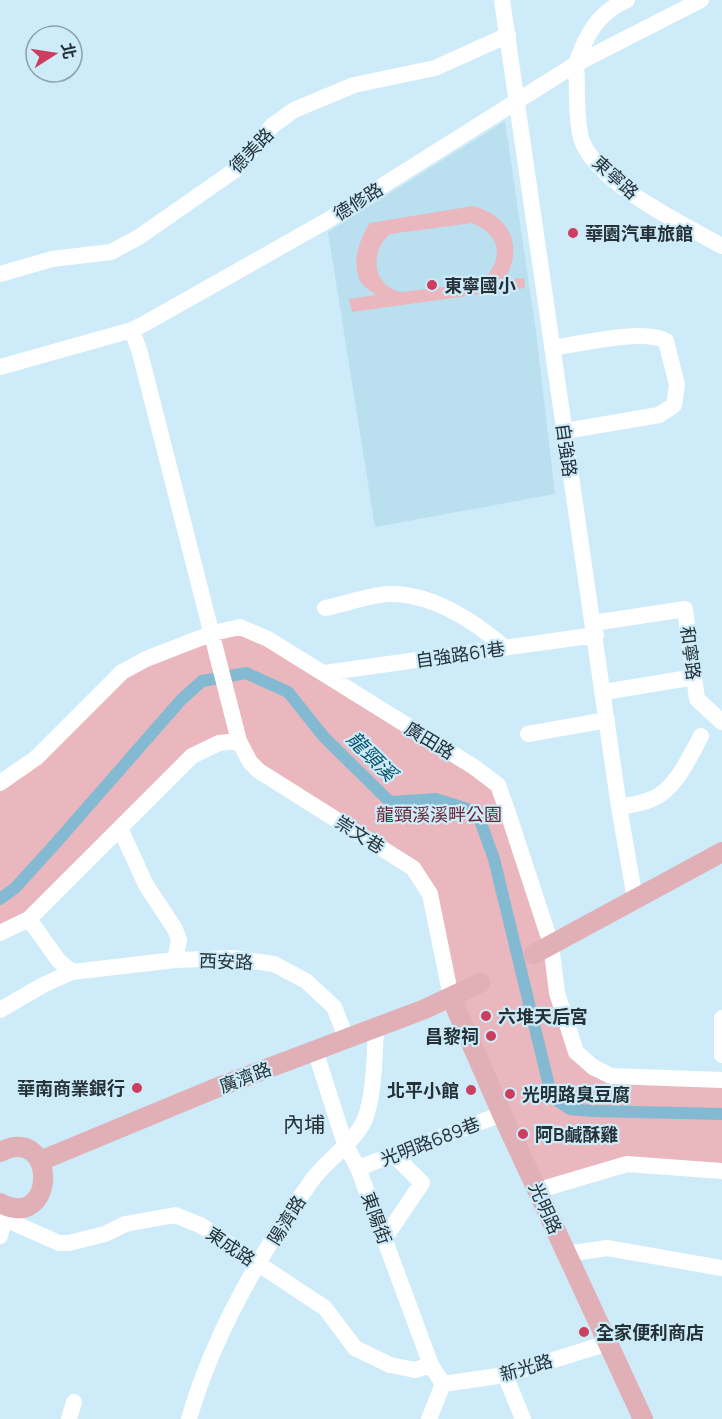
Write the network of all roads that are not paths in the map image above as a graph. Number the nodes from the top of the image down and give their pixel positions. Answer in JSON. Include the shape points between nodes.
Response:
{"nodes":[{"id":1,"x":502,"y":0,"type":"edge"},
{"id":2,"x":627,"y":0,"type":"edge"},
{"id":3,"x":701,"y":0,"type":"edge"},
{"id":4,"x":508,"y":35,"type":"junction"},
{"id":5,"x":576,"y":64,"type":"junction"},
{"id":6,"x":518,"y":100,"type":"junction"},
{"id":7,"x":722,"y":246,"type":"edge"},
{"id":8,"x":0,"y":274,"type":"edge"},
{"id":9,"x":132,"y":330,"type":"junction"},
{"id":10,"x":552,"y":348,"type":"junction"},
{"id":11,"x":0,"y":367,"type":"edge"},
{"id":12,"x":565,"y":431,"type":"junction"},
{"id":13,"x":326,"y":608,"type":"dead end"},
{"id":14,"x":685,"y":609,"type":"joint"},
{"id":15,"x":594,"y":629,"type":"junction"},
{"id":16,"x":213,"y":633,"type":"junction"},
{"id":17,"x":505,"y":648,"type":"junction"},
{"id":18,"x":324,"y":673,"type":"junction"},
{"id":19,"x":689,"y":678,"type":"dead end"},
{"id":20,"x":604,"y":692,"type":"junction"},
{"id":21,"x":607,"y":720,"type":"junction"},
{"id":22,"x":722,"y":722,"type":"edge"},
{"id":23,"x":528,"y":734,"type":"dead end"},
{"id":24,"x":701,"y":736,"type":"dead end"},
{"id":25,"x":239,"y":741,"type":"junction"},
{"id":26,"x":0,"y":783,"type":"edge"},
{"id":27,"x":619,"y":807,"type":"junction"},
{"id":28,"x":120,"y":828,"type":"junction"},
{"id":29,"x":722,"y":852,"type":"edge"},
{"id":30,"x":635,"y":899,"type":"junction"},
{"id":31,"x":29,"y":919,"type":"junction"},
{"id":32,"x":0,"y":933,"type":"edge"},
{"id":33,"x":551,"y":944,"type":"junction"},
{"id":34,"x":534,"y":954,"type":"dead end"},
{"id":35,"x":176,"y":960,"type":"junction"},
{"id":36,"x":72,"y":972,"type":"junction"},
{"id":37,"x":480,"y":983,"type":"dead end"},
{"id":38,"x":451,"y":997,"type":"junction"},
{"id":39,"x":0,"y":1010,"type":"edge"},
{"id":40,"x":722,"y":1018,"type":"edge"},
{"id":41,"x":376,"y":1026,"type":"junction"},
{"id":42,"x":346,"y":1037,"type":"junction"},
{"id":43,"x":315,"y":1050,"type":"junction"},
{"id":44,"x":722,"y":1055,"type":"edge"},
{"id":45,"x":722,"y":1080,"type":"edge"},
{"id":46,"x":502,"y":1114,"type":"junction"},
{"id":47,"x":345,"y":1143,"type":"junction"},
{"id":48,"x":0,"y":1152,"type":"edge"},
{"id":49,"x":394,"y":1155,"type":"junction"},
{"id":50,"x":40,"y":1161,"type":"junction"},
{"id":51,"x":358,"y":1168,"type":"junction"},
{"id":52,"x":722,"y":1171,"type":"edge"},
{"id":53,"x":539,"y":1190,"type":"junction"},
{"id":54,"x":4,"y":1209,"type":"edge"},
{"id":55,"x":0,"y":1236,"type":"edge"},
{"id":56,"x":384,"y":1239,"type":"junction"},
{"id":57,"x":566,"y":1254,"type":"junction"},
{"id":58,"x":259,"y":1264,"type":"junction"},
{"id":59,"x":722,"y":1268,"type":"edge"},
{"id":60,"x":608,"y":1343,"type":"junction"},
{"id":61,"x":431,"y":1365,"type":"junction"},
{"id":62,"x":506,"y":1375,"type":"junction"},
{"id":63,"x":443,"y":1384,"type":"junction"},
{"id":64,"x":74,"y":1402,"type":"dead end"},
{"id":65,"x":69,"y":1419,"type":"edge"},
{"id":66,"x":189,"y":1419,"type":"edge"},
{"id":67,"x":429,"y":1419,"type":"edge"},
{"id":68,"x":523,"y":1419,"type":"edge"},
{"id":69,"x":642,"y":1419,"type":"edge"}],
"edges":[{"from":1,"to":4,"type":"street","name":"自強路"},
{"from":2,"to":5,"type":"street","via":[[596,21]]},
{"from":3,"to":5,"type":"street","name":"德修路"},
{"from":4,"to":6,"type":"street","name":"自強路"},
{"from":4,"to":8,"type":"street","name":"德美路","via":[[435,68],[354,85],[294,110],[272,126],[235,170],[111,252],[52,259]]},
{"from":5,"to":6,"type":"street","name":"德修路"},
{"from":5,"to":7,"type":"street","name":"東寧路","via":[[581,138],[591,156],[624,188],[660,214]]},
{"from":6,"to":9,"type":"street","name":"德修路","via":[[328,220]]},
{"from":6,"to":10,"type":"street","name":"自強路"},
{"from":9,"to":11,"type":"street","name":"德修路"},
{"from":9,"to":16,"type":"street","name":"崇文巷"},
{"from":10,"to":12,"type":"street","name":"自強路"},
{"from":10,"to":12,"type":"street","via":[[637,335],[658,336],[666,341],[677,385],[674,405],[659,415]]},
{"from":12,"to":15,"type":"street","name":"自強路"},
{"from":13,"to":17,"type":"street","via":[[387,594],[410,595],[432,601]]},
{"from":14,"to":15,"type":"street","name":"自強路61巷"},
{"from":14,"to":22,"type":"street","name":"和寧路","via":[[697,699]]},
{"from":15,"to":17,"type":"street","name":"自強路61巷"},
{"from":15,"to":20,"type":"street","name":"自強路"},
{"from":16,"to":18,"type":"street","name":"廣田路","via":[[240,627]]},
{"from":16,"to":25,"type":"street","name":"崇文巷"},
{"from":16,"to":26,"type":"street","name":"廣田路","via":[[122,672],[36,758]]},
{"from":17,"to":18,"type":"street","name":"自強路61巷"},
{"from":18,"to":33,"type":"street","name":"廣田路","via":[[498,786]]},
{"from":19,"to":20,"type":"street"},
{"from":20,"to":21,"type":"street","name":"自強路"},
{"from":21,"to":23,"type":"street"},
{"from":21,"to":27,"type":"street","name":"自強路"},
{"from":24,"to":27,"type":"street","via":[[667,790],[651,800]]},
{"from":25,"to":28,"type":"street","via":[[219,743],[192,756]]},
{"from":25,"to":38,"type":"street","name":"崇文巷","via":[[259,771],[413,868],[430,894]]},
{"from":27,"to":30,"type":"street","name":"自強路"},
{"from":28,"to":31,"type":"street"},
{"from":28,"to":35,"type":"street","via":[[146,885],[176,929]]},
{"from":29,"to":30,"type":"main road"},
{"from":30,"to":33,"type":"main road"},
{"from":31,"to":32,"type":"street"},
{"from":31,"to":36,"type":"street","via":[[58,960]]},
{"from":33,"to":34,"type":"main road"},
{"from":33,"to":45,"type":"street","name":"廣田路","via":[[557,993],[567,1029],[576,1052],[593,1067],[612,1076]]},
{"from":35,"to":36,"type":"street","name":"西安路"},
{"from":35,"to":42,"type":"street","name":"西安路","via":[[233,958],[274,964],[306,981],[334,1007]]},
{"from":36,"to":39,"type":"street","name":"西安路"},
{"from":37,"to":38,"type":"main road","name":"廣濟路"},
{"from":38,"to":41,"type":"main road","name":"廣濟路"},
{"from":38,"to":46,"type":"main road","name":"光明路"},
{"from":40,"to":44,"type":"street"},
{"from":41,"to":42,"type":"main road","name":"廣濟路"},
{"from":41,"to":47,"type":"street","name":"陽濟路","via":[[374,1074],[365,1120]]},
{"from":42,"to":43,"type":"main road","name":"廣濟路"},
{"from":43,"to":47,"type":"street","name":"東陽街"},
{"from":43,"to":50,"type":"main road","name":"廣濟路"},
{"from":46,"to":49,"type":"street","name":"光明路689巷"},
{"from":46,"to":53,"type":"main road","name":"光明路"},
{"from":47,"to":51,"type":"street","name":"東陽街"},
{"from":47,"to":58,"type":"street","name":"陽濟路","via":[[313,1179]]},
{"from":48,"to":50,"type":"main road","via":[[23,1149]]},
{"from":49,"to":51,"type":"street","name":"光明路689巷"},
{"from":49,"to":56,"type":"street","via":[[422,1184]]},
{"from":50,"to":54,"type":"main road","via":[[45,1178],[39,1195],[24,1206]]},
{"from":51,"to":56,"type":"street","name":"東陽街"},
{"from":52,"to":53,"type":"street","via":[[627,1164]]},
{"from":53,"to":57,"type":"main road","name":"光明路"},
{"from":54,"to":55,"type":"street"},
{"from":54,"to":58,"type":"street","name":"東成路","via":[[59,1243],[175,1215],[200,1225]]},
{"from":56,"to":61,"type":"street","name":"東陽街"},
{"from":57,"to":59,"type":"street","via":[[607,1248]]},
{"from":57,"to":60,"type":"main road","name":"光明路"},
{"from":58,"to":61,"type":"street","name":"東成路","via":[[325,1308],[355,1348],[390,1365],[415,1370]]},
{"from":58,"to":66,"type":"street","name":"陽濟路","via":[[219,1338]]},
{"from":60,"to":62,"type":"street","name":"新光路"},
{"from":60,"to":69,"type":"main road","name":"光明路"},
{"from":61,"to":63,"type":"street","name":"東陽街"},
{"from":62,"to":63,"type":"street","name":"新光路"},
{"from":62,"to":68,"type":"street"},
{"from":63,"to":67,"type":"street"},
{"from":64,"to":65,"type":"street"}]}
